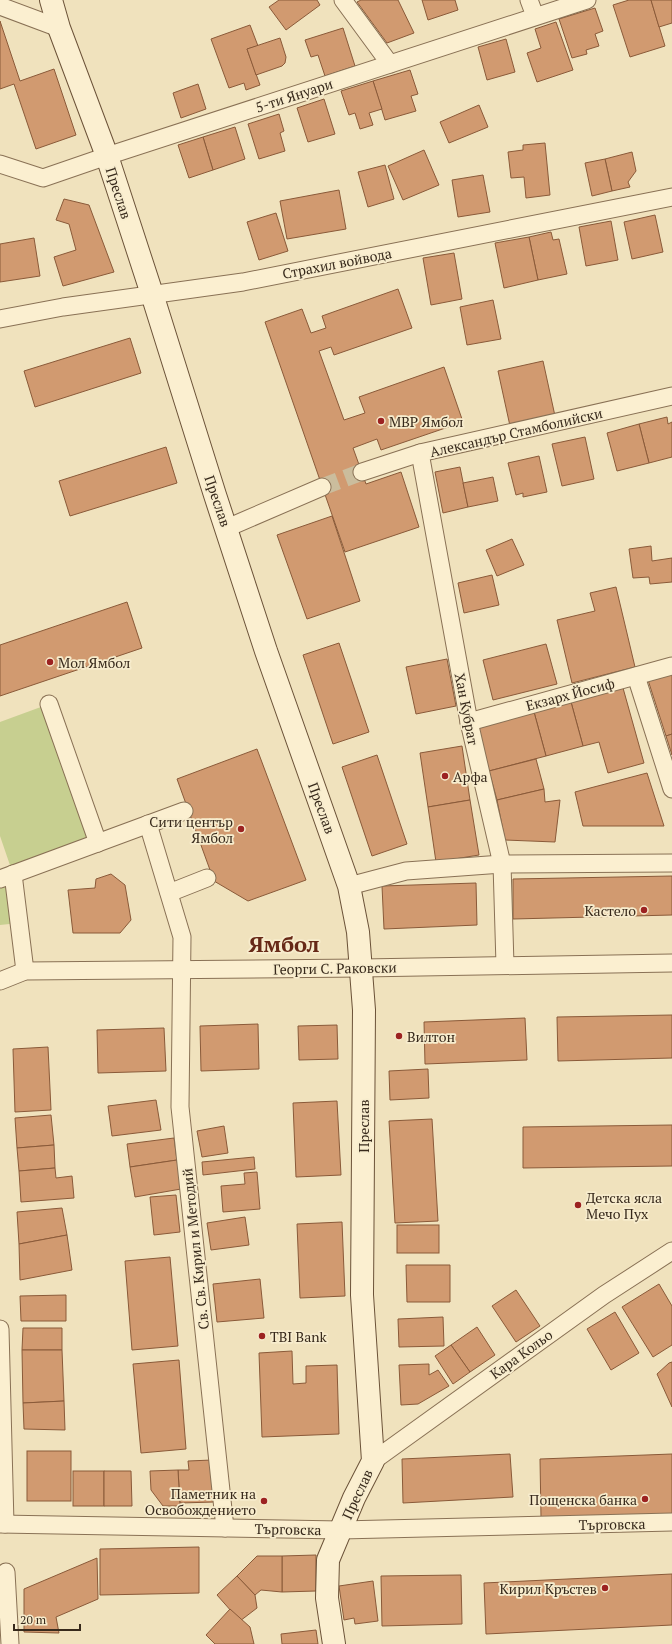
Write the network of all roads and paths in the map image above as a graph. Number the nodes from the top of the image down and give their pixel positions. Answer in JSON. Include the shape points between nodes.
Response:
{"nodes":[{"id":1,"x":51,"y":0,"type":"edge"},
{"id":2,"x":343,"y":0,"type":"edge"},
{"id":3,"x":529,"y":0,"type":"edge"},
{"id":4,"x":587,"y":0,"type":"edge"},
{"id":5,"x":0,"y":6,"type":"edge"},
{"id":6,"x":535,"y":16,"type":"junction"},
{"id":7,"x":60,"y":28,"type":"junction"},
{"id":8,"x":390,"y":64,"type":"junction"},
{"id":9,"x":106,"y":156,"type":"junction"},
{"id":10,"x":0,"y":164,"type":"edge"},
{"id":11,"x":672,"y":197,"type":"edge"},
{"id":12,"x":152,"y":294,"type":"junction"},
{"id":13,"x":0,"y":319,"type":"edge"},
{"id":14,"x":672,"y":396,"type":"edge"},
{"id":15,"x":420,"y":454,"type":"junction"},
{"id":16,"x":362,"y":472,"type":"tunnel mouth"},
{"id":17,"x":322,"y":487,"type":"tunnel mouth"},
{"id":18,"x":227,"y":528,"type":"junction"},
{"id":19,"x":672,"y":666,"type":"edge"},
{"id":20,"x":636,"y":676,"type":"junction"},
{"id":21,"x":49,"y":704,"type":"dead end"},
{"id":22,"x":469,"y":722,"type":"junction"},
{"id":23,"x":672,"y":789,"type":"edge"},
{"id":24,"x":184,"y":811,"type":"dead end"},
{"id":25,"x":148,"y":824,"type":"junction"},
{"id":26,"x":98,"y":843,"type":"junction"},
{"id":27,"x":672,"y":863,"type":"edge"},
{"id":28,"x":502,"y":864,"type":"junction"},
{"id":29,"x":7,"y":877,"type":"edge"},
{"id":30,"x":207,"y":878,"type":"dead end"},
{"id":31,"x":350,"y":886,"type":"junction"},
{"id":32,"x":169,"y":892,"type":"junction"},
{"id":33,"x":672,"y":963,"type":"edge"},
{"id":34,"x":505,"y":965,"type":"junction"},
{"id":35,"x":362,"y":968,"type":"junction"},
{"id":36,"x":182,"y":969,"type":"junction"},
{"id":37,"x":25,"y":972,"type":"junction"},
{"id":38,"x":0,"y":981,"type":"edge"},
{"id":39,"x":672,"y":1251,"type":"edge"},
{"id":40,"x":0,"y":1329,"type":"edge"},
{"id":41,"x":373,"y":1462,"type":"junction"},
{"id":42,"x":672,"y":1522,"type":"edge"},
{"id":43,"x":3,"y":1524,"type":"edge"},
{"id":44,"x":225,"y":1528,"type":"junction"},
{"id":45,"x":341,"y":1530,"type":"junction"},
{"id":46,"x":6,"y":1572,"type":"dead end"},
{"id":47,"x":10,"y":1644,"type":"edge"},
{"id":48,"x":334,"y":1644,"type":"edge"}],
"edges":[{"from":1,"to":7,"type":"street","name":"Преслав"},
{"from":2,"to":8,"type":"street"},
{"from":3,"to":6,"type":"street"},
{"from":4,"to":6,"type":"street","name":"5-ти Януари"},
{"from":5,"to":7,"type":"street"},
{"from":6,"to":8,"type":"street","name":"5-ти Януари"},
{"from":7,"to":9,"type":"street","name":"Преслав"},
{"from":8,"to":9,"type":"street","name":"5-ти Януари"},
{"from":9,"to":10,"type":"street","name":"5-ти Януари","via":[[43,178]]},
{"from":9,"to":12,"type":"street","name":"Преслав"},
{"from":11,"to":12,"type":"street","name":"Страхил войвода","via":[[243,282]]},
{"from":12,"to":13,"type":"street","name":"Страхил войвода"},
{"from":12,"to":18,"type":"street","name":"Преслав"},
{"from":14,"to":15,"type":"street","name":"Александър Стамболийски"},
{"from":15,"to":16,"type":"street","name":"Александър Стамболийски"},
{"from":15,"to":22,"type":"street","name":"Хан Кубрат"},
{"from":17,"to":18,"type":"street"},
{"from":18,"to":31,"type":"street","name":"Преслав","via":[[266,651]]},
{"from":19,"to":20,"type":"street","name":"Екзарх Йосиф"},
{"from":20,"to":22,"type":"street","name":"Екзарх Йосиф"},
{"from":20,"to":23,"type":"street"},
{"from":21,"to":26,"type":"street"},
{"from":22,"to":28,"type":"street","name":"Хан Кубрат"},
{"from":24,"to":25,"type":"street"},
{"from":25,"to":26,"type":"street"},
{"from":25,"to":32,"type":"street","name":"Св. Св. Кирил и Методий"},
{"from":26,"to":29,"type":"street"},
{"from":27,"to":28,"type":"street"},
{"from":28,"to":31,"type":"street","via":[[406,871]]},
{"from":28,"to":34,"type":"street","name":"Хан Кубрат"},
{"from":29,"to":37,"type":"street"},
{"from":30,"to":32,"type":"street"},
{"from":31,"to":35,"type":"street","name":"Преслав"},
{"from":32,"to":36,"type":"street","name":"Св. Св. Кирил и Методий","via":[[182,936]]},
{"from":33,"to":34,"type":"street","name":"Георги С. Раковски"},
{"from":34,"to":35,"type":"street","name":"Георги С. Раковски"},
{"from":35,"to":36,"type":"street","name":"Георги С. Раковски"},
{"from":35,"to":41,"type":"street","name":"Преслав","via":[[362,1295]]},
{"from":36,"to":37,"type":"street","name":"Георги С. Раковски"},
{"from":36,"to":44,"type":"street","name":"Св. Св. Кирил и Методий","via":[[180,1107]]},
{"from":37,"to":38,"type":"street","name":"Георги С. Раковски"},
{"from":39,"to":41,"type":"street","name":"Кара Кольо","via":[[604,1294]]},
{"from":40,"to":43,"type":"street"},
{"from":41,"to":45,"type":"street","name":"Преслав"},
{"from":42,"to":45,"type":"street","name":"Търговска"},
{"from":43,"to":44,"type":"street","name":"Търговска"},
{"from":44,"to":45,"type":"street","name":"Търговска"},
{"from":45,"to":48,"type":"street","name":"Преслав","via":[[328,1560],[327,1598]]},
{"from":46,"to":47,"type":"street"}]}
